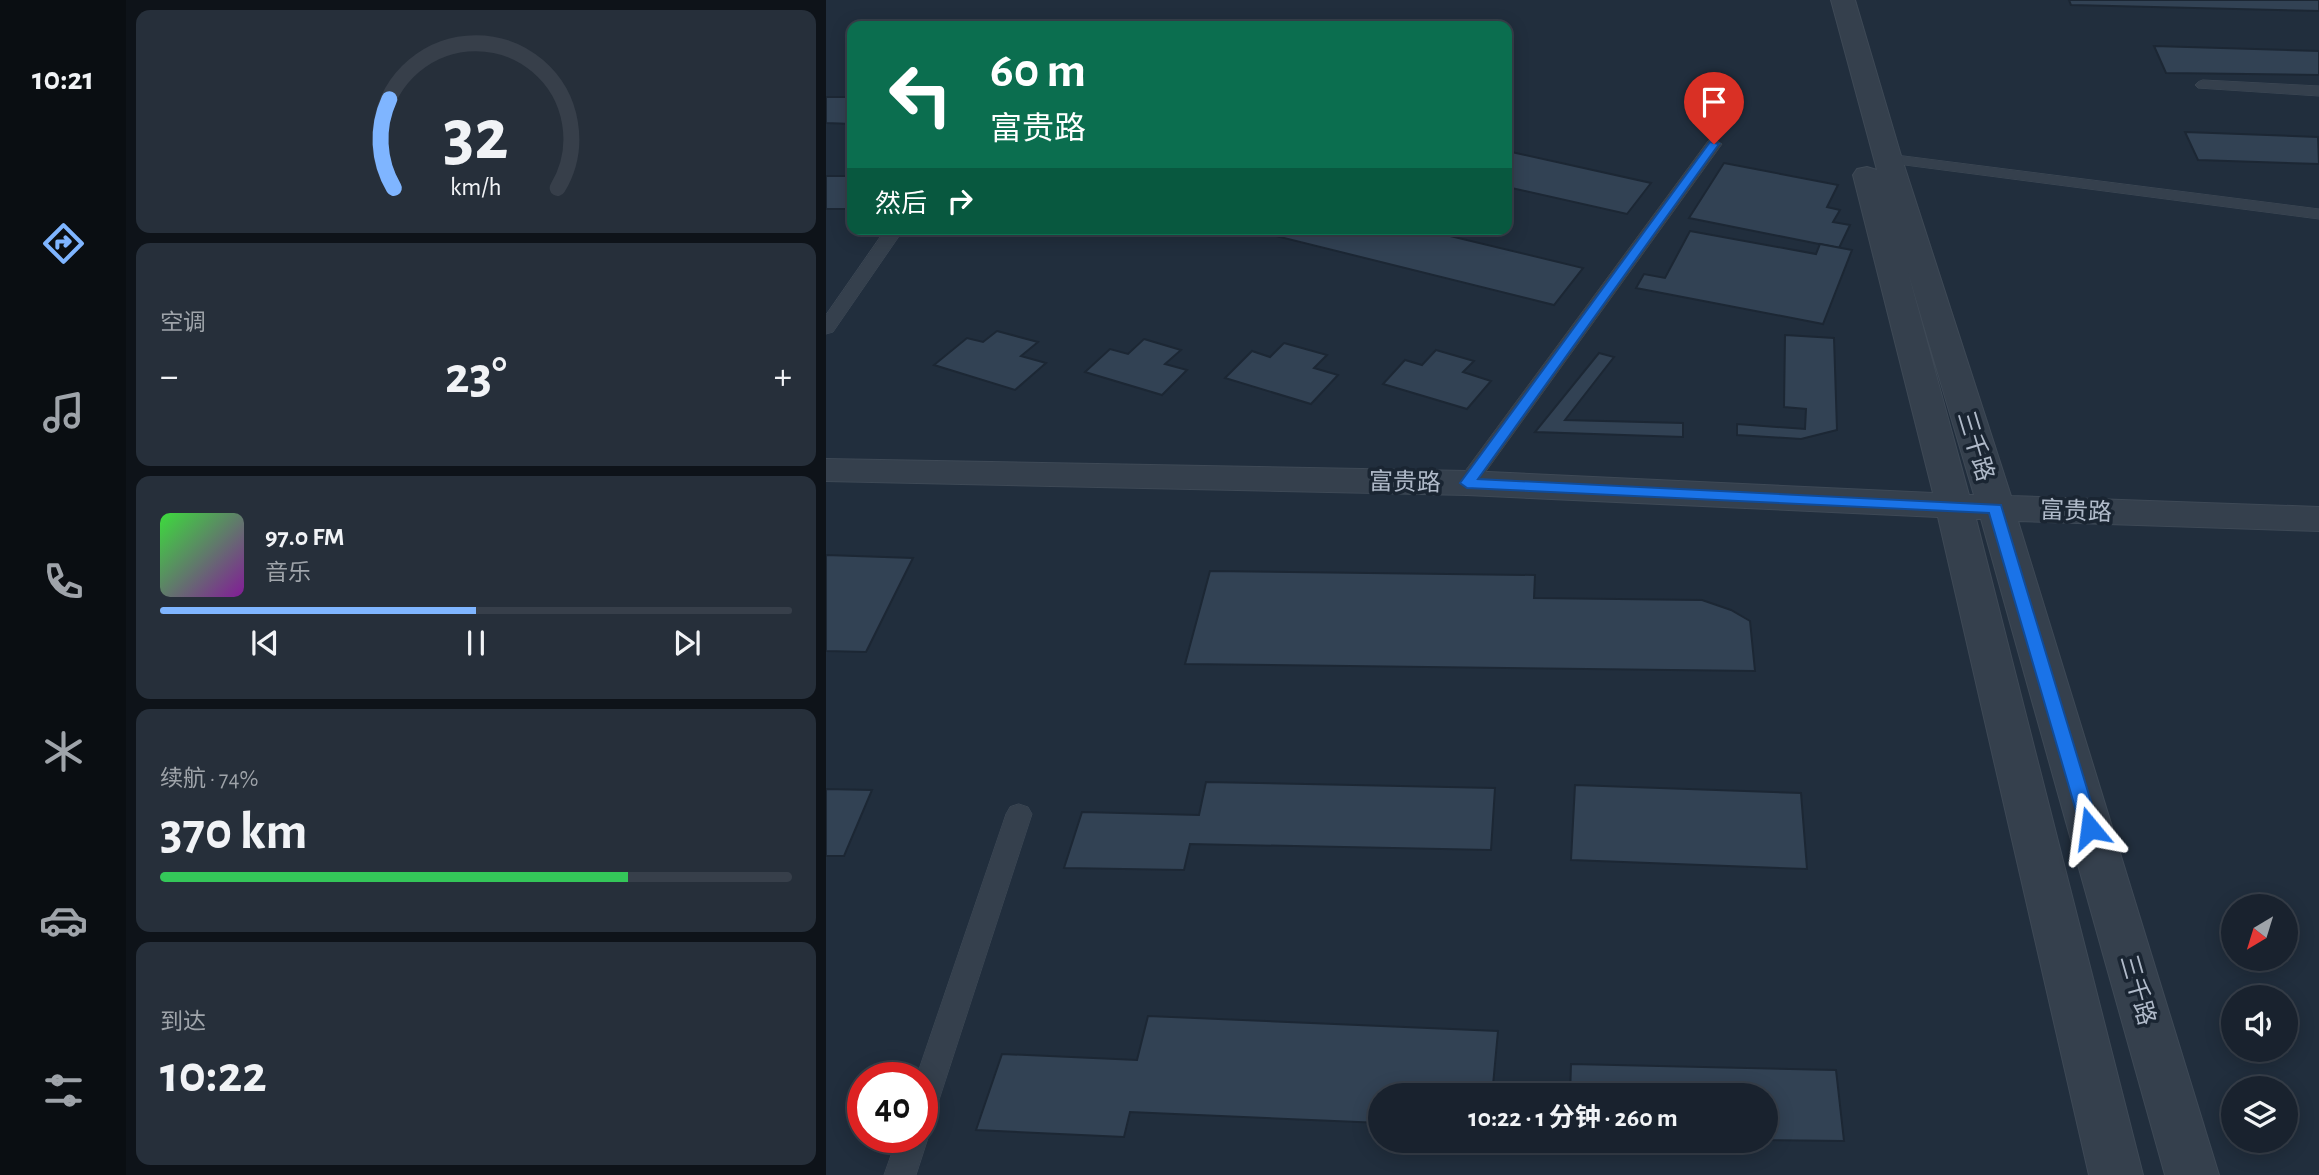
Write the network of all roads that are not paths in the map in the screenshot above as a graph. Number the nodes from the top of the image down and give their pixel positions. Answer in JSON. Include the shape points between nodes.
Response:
{"nodes":[{"id":1,"x":1821,"y":0,"type":"edge"},
{"id":2,"x":1843,"y":0,"type":"edge"},
{"id":3,"x":2203,"y":85,"type":"dead end"},
{"id":4,"x":2319,"y":91,"type":"edge"},
{"id":5,"x":1714,"y":144,"type":"dead end"},
{"id":6,"x":1888,"y":159,"type":"junction"},
{"id":7,"x":2319,"y":214,"type":"edge"},
{"id":8,"x":891,"y":235,"type":"edge"},
{"id":9,"x":826,"y":328,"type":"edge"},
{"id":10,"x":826,"y":470,"type":"edge"},
{"id":11,"x":1467,"y":483,"type":"junction"},
{"id":12,"x":1954,"y":506,"type":"junction"},
{"id":13,"x":1996,"y":508,"type":"junction"},
{"id":14,"x":2319,"y":519,"type":"edge"},
{"id":15,"x":1019,"y":814,"type":"dead end"},
{"id":16,"x":937,"y":1062,"type":"edge"},
{"id":17,"x":907,"y":1153,"type":"edge"},
{"id":18,"x":900,"y":1175,"type":"edge"},
{"id":19,"x":2116,"y":1175,"type":"edge"},
{"id":20,"x":2192,"y":1175,"type":"edge"}],
"edges":[{"from":1,"to":12,"type":"street","name":"三千路"},
{"from":2,"to":6,"type":"street","name":"三千路"},
{"from":3,"to":4,"type":"lane"},
{"from":5,"to":11,"type":"lane"},
{"from":6,"to":7,"type":"lane"},
{"from":6,"to":13,"type":"street","name":"三千路"},
{"from":8,"to":9,"type":"lane"},
{"from":10,"to":11,"type":"street","name":"富贵路"},
{"from":11,"to":12,"type":"street","name":"富贵路"},
{"from":12,"to":13,"type":"street","name":"富贵路"},
{"from":12,"to":19,"type":"street","name":"三千路"},
{"from":13,"to":14,"type":"street","name":"富贵路"},
{"from":13,"to":20,"type":"street","name":"三千路"},
{"from":15,"to":16,"type":"lane"},
{"from":17,"to":18,"type":"lane"}]}
